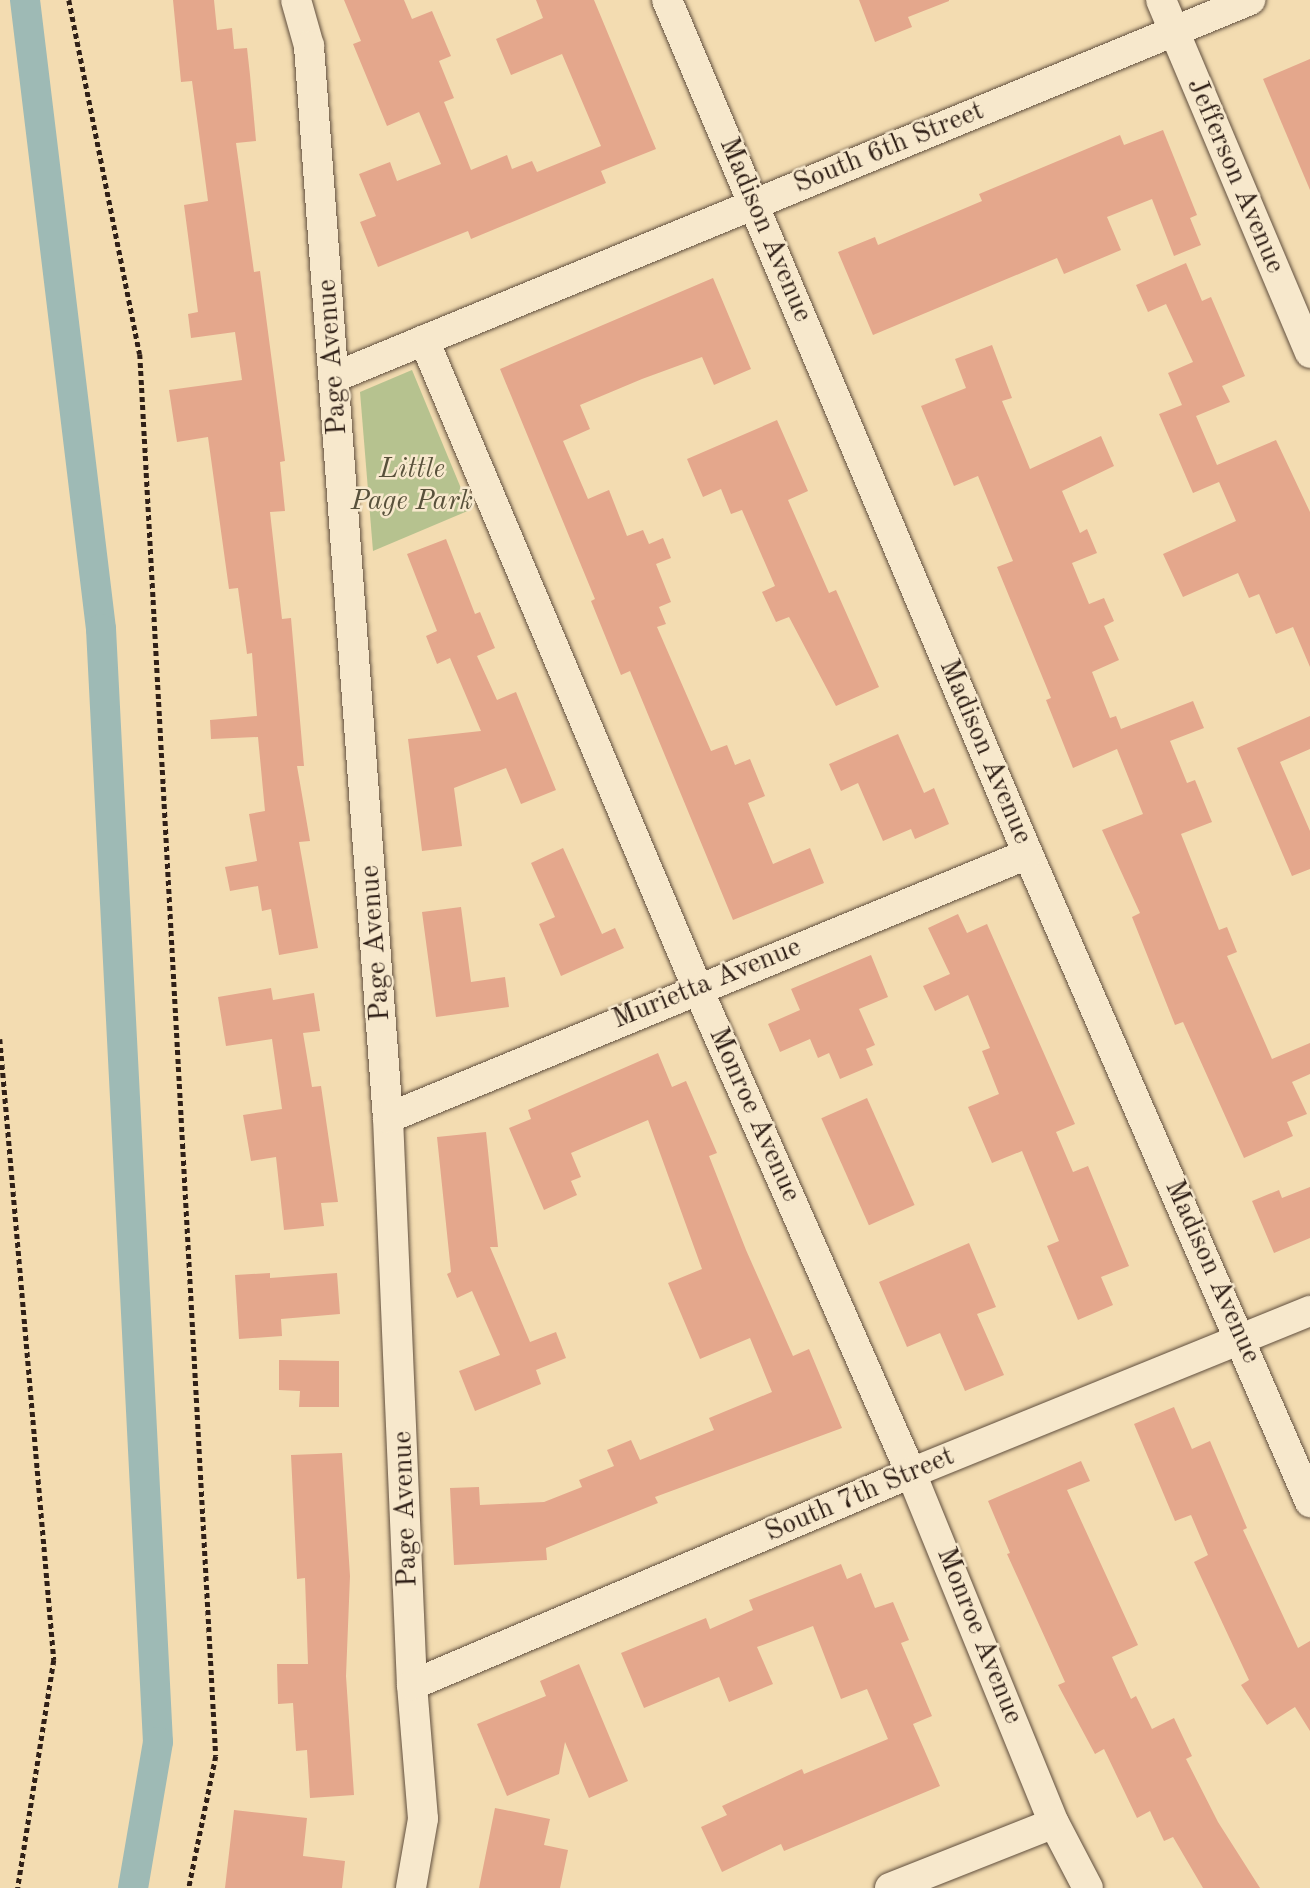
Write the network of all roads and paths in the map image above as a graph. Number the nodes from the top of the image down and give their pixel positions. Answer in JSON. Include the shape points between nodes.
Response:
{"nodes":[{"id":1,"x":69,"y":0,"type":"edge"},
{"id":2,"x":296,"y":0,"type":"edge"},
{"id":3,"x":667,"y":0,"type":"edge"},
{"id":4,"x":1161,"y":0,"type":"edge"},
{"id":5,"x":1250,"y":0,"type":"edge"},
{"id":6,"x":1174,"y":31,"type":"junction"},
{"id":7,"x":755,"y":204,"type":"junction"},
{"id":8,"x":424,"y":340,"type":"junction"},
{"id":9,"x":1310,"y":353,"type":"edge"},
{"id":10,"x":335,"y":377,"type":"junction"},
{"id":11,"x":1028,"y":854,"type":"junction"},
{"id":12,"x":697,"y":987,"type":"junction"},
{"id":13,"x":0,"y":1039,"type":"edge"},
{"id":14,"x":388,"y":1118,"type":"junction"},
{"id":15,"x":1310,"y":1311,"type":"edge"},
{"id":16,"x":1242,"y":1340,"type":"junction"},
{"id":17,"x":911,"y":1473,"type":"junction"},
{"id":18,"x":1310,"y":1502,"type":"edge"},
{"id":19,"x":412,"y":1685,"type":"junction"},
{"id":20,"x":1054,"y":1823,"type":"junction"},
{"id":21,"x":18,"y":1888,"type":"edge"},
{"id":22,"x":189,"y":1888,"type":"edge"},
{"id":23,"x":411,"y":1888,"type":"edge"},
{"id":24,"x":890,"y":1888,"type":"edge"},
{"id":25,"x":1088,"y":1888,"type":"edge"}],
"edges":[{"from":1,"to":22,"type":"path","via":[[140,354],[216,1756]]},
{"from":2,"to":10,"type":"street","name":"Page Avenue","via":[[309,46]]},
{"from":3,"to":7,"type":"street","name":"Madison Avenue"},
{"from":4,"to":6,"type":"street","name":"Jefferson Avenue"},
{"from":5,"to":6,"type":"street","name":"South 6th Street"},
{"from":6,"to":7,"type":"street","name":"South 6th Street"},
{"from":6,"to":9,"type":"street","name":"Jefferson Avenue"},
{"from":7,"to":8,"type":"street","name":"South 6th Street"},
{"from":7,"to":11,"type":"street","name":"Madison Avenue"},
{"from":8,"to":10,"type":"street","name":"South 6th Street"},
{"from":8,"to":12,"type":"street","name":"Monroe Avenue"},
{"from":10,"to":14,"type":"street","name":"Page Avenue"},
{"from":11,"to":12,"type":"street","name":"Murietta Avenue"},
{"from":11,"to":16,"type":"street","name":"Madison Avenue"},
{"from":12,"to":14,"type":"street","name":"Murietta Avenue"},
{"from":12,"to":17,"type":"street","name":"Monroe Avenue"},
{"from":13,"to":21,"type":"path","via":[[54,1660]]},
{"from":14,"to":19,"type":"street","name":"Page Avenue"},
{"from":15,"to":16,"type":"street","name":"South 7th Street"},
{"from":16,"to":17,"type":"street","name":"South 7th Street"},
{"from":16,"to":18,"type":"street","name":"Madison Avenue"},
{"from":17,"to":19,"type":"street","name":"South 7th Street"},
{"from":17,"to":20,"type":"street","name":"Monroe Avenue"},
{"from":19,"to":23,"type":"street","name":"Page Avenue","via":[[423,1819]]},
{"from":20,"to":24,"type":"street"},
{"from":20,"to":25,"type":"street","name":"Monroe Avenue"}]}
